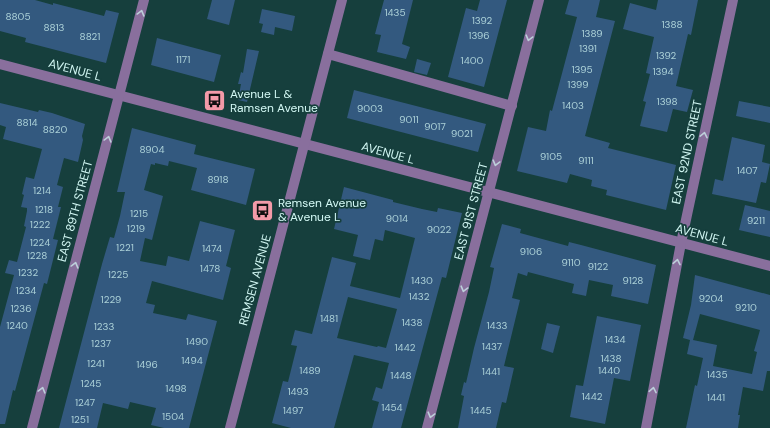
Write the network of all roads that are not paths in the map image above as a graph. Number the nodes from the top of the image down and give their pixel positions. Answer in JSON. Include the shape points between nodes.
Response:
{"nodes":[{"id":1,"x":144,"y":0,"type":"edge"},
{"id":2,"x":342,"y":0,"type":"edge"},
{"id":3,"x":539,"y":0,"type":"edge"},
{"id":4,"x":733,"y":0,"type":"edge"},
{"id":5,"x":328,"y":54,"type":"junction"},
{"id":6,"x":0,"y":64,"type":"edge"},
{"id":7,"x":119,"y":95,"type":"junction"},
{"id":8,"x":512,"y":106,"type":"junction"},
{"id":9,"x":304,"y":144,"type":"junction"},
{"id":10,"x":489,"y":192,"type":"junction"},
{"id":11,"x":681,"y":243,"type":"junction"},
{"id":12,"x":770,"y":266,"type":"edge"},
{"id":13,"x":32,"y":428,"type":"edge"},
{"id":14,"x":230,"y":428,"type":"edge"},
{"id":15,"x":427,"y":428,"type":"edge"},
{"id":16,"x":646,"y":428,"type":"edge"}],
"edges":[{"from":7,"to":1,"type":"street","name":"EAST 89TH STREET","one_way":true},
{"from":2,"to":5,"type":"street","name":"REMSEN AVENUE"},
{"from":3,"to":8,"type":"street","name":"EAST 91ST STREET","one_way":true},
{"from":11,"to":4,"type":"street","name":"EAST 92ND STREET","one_way":true},
{"from":5,"to":8,"type":"street"},
{"from":5,"to":9,"type":"street","name":"REMSEN AVENUE"},
{"from":6,"to":7,"type":"street","name":"AVENUE L"},
{"from":7,"to":9,"type":"street","name":"AVENUE L"},
{"from":13,"to":7,"type":"street","name":"EAST 89TH STREET","one_way":true},
{"from":8,"to":10,"type":"street","name":"EAST 91ST STREET","one_way":true},
{"from":9,"to":10,"type":"street","name":"AVENUE L"},
{"from":9,"to":14,"type":"street","name":"REMSEN AVENUE"},
{"from":10,"to":11,"type":"street","name":"AVENUE L"},
{"from":10,"to":15,"type":"street","name":"EAST 91ST STREET","one_way":true},
{"from":11,"to":12,"type":"street","name":"AVENUE L"},
{"from":16,"to":11,"type":"street","name":"EAST 92ND STREET","one_way":true}]}
